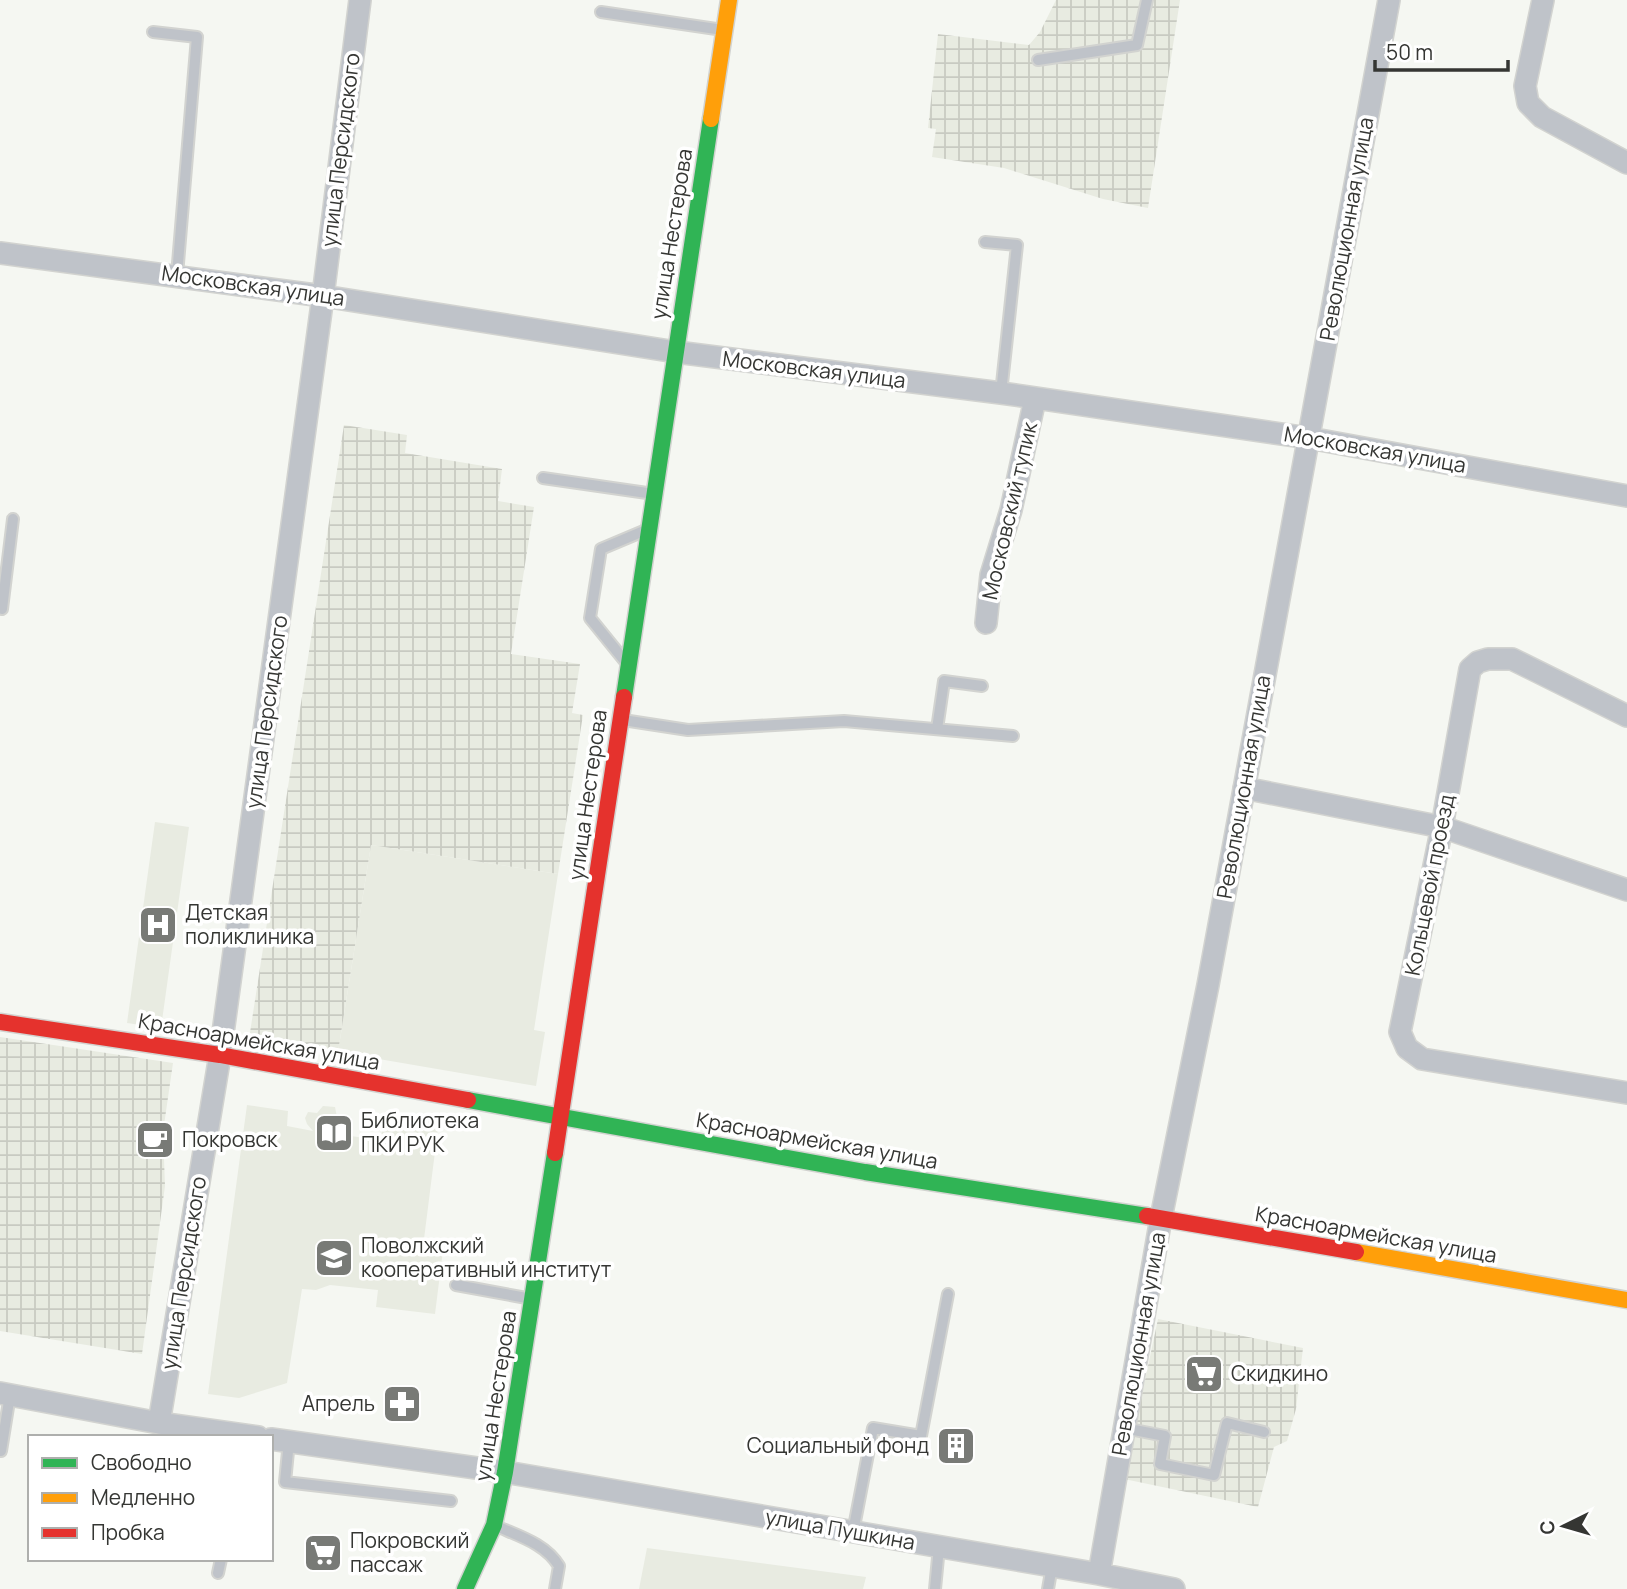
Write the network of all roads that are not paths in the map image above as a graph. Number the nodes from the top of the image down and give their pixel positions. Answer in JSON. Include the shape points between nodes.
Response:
{"nodes":[{"id":1,"x":360,"y":0,"type":"edge"},
{"id":2,"x":729,"y":0,"type":"edge"},
{"id":3,"x":1147,"y":0,"type":"edge"},
{"id":4,"x":1389,"y":0,"type":"edge"},
{"id":5,"x":1543,"y":0,"type":"edge"},
{"id":6,"x":601,"y":12,"type":"dead end"},
{"id":7,"x":724,"y":30,"type":"junction"},
{"id":8,"x":153,"y":32,"type":"dead end"},
{"id":9,"x":1038,"y":60,"type":"dead end"},
{"id":10,"x":1627,"y":163,"type":"edge"},
{"id":11,"x":985,"y":242,"type":"dead end"},
{"id":12,"x":0,"y":253,"type":"edge"},
{"id":13,"x":177,"y":275,"type":"junction"},
{"id":14,"x":323,"y":296,"type":"junction"},
{"id":15,"x":676,"y":352,"type":"junction"},
{"id":16,"x":1001,"y":393,"type":"junction"},
{"id":17,"x":1035,"y":398,"type":"junction"},
{"id":18,"x":1310,"y":438,"type":"junction"},
{"id":19,"x":543,"y":478,"type":"dead end"},
{"id":20,"x":654,"y":494,"type":"junction"},
{"id":21,"x":1627,"y":496,"type":"edge"},
{"id":22,"x":13,"y":519,"type":"dead end"},
{"id":23,"x":649,"y":529,"type":"junction"},
{"id":24,"x":0,"y":608,"type":"edge"},
{"id":25,"x":986,"y":623,"type":"dead end"},
{"id":26,"x":628,"y":665,"type":"junction"},
{"id":27,"x":982,"y":686,"type":"dead end"},
{"id":28,"x":1627,"y":716,"type":"edge"},
{"id":29,"x":620,"y":719,"type":"junction"},
{"id":30,"x":937,"y":729,"type":"junction"},
{"id":31,"x":1013,"y":736,"type":"dead end"},
{"id":32,"x":1244,"y":788,"type":"junction"},
{"id":33,"x":1442,"y":827,"type":"junction"},
{"id":34,"x":1627,"y":890,"type":"edge"},
{"id":35,"x":0,"y":1022,"type":"edge"},
{"id":36,"x":220,"y":1055,"type":"junction"},
{"id":37,"x":1627,"y":1093,"type":"edge"},
{"id":38,"x":561,"y":1117,"type":"junction"},
{"id":39,"x":1161,"y":1218,"type":"junction"},
{"id":40,"x":456,"y":1284,"type":"dead end"},
{"id":41,"x":948,"y":1294,"type":"dead end"},
{"id":42,"x":533,"y":1299,"type":"junction"},
{"id":43,"x":1627,"y":1300,"type":"edge"},
{"id":44,"x":5,"y":1394,"type":"edge"},
{"id":45,"x":148,"y":1424,"type":"junction"},
{"id":46,"x":1124,"y":1428,"type":"junction"},
{"id":47,"x":1264,"y":1432,"type":"dead end"},
{"id":48,"x":241,"y":1435,"type":"edge"},
{"id":49,"x":280,"y":1440,"type":"edge"},
{"id":50,"x":1,"y":1451,"type":"edge"},
{"id":51,"x":505,"y":1472,"type":"junction"},
{"id":52,"x":273,"y":1480,"type":"edge"},
{"id":53,"x":285,"y":1482,"type":"junction"},
{"id":54,"x":451,"y":1501,"type":"dead end"},
{"id":55,"x":494,"y":1525,"type":"junction"},
{"id":56,"x":853,"y":1532,"type":"junction"},
{"id":57,"x":939,"y":1547,"type":"junction"},
{"id":58,"x":221,"y":1561,"type":"edge"},
{"id":59,"x":1052,"y":1566,"type":"junction"},
{"id":60,"x":219,"y":1573,"type":"dead end"},
{"id":61,"x":1099,"y":1574,"type":"junction"},
{"id":62,"x":465,"y":1589,"type":"edge"},
{"id":63,"x":555,"y":1589,"type":"edge"},
{"id":64,"x":935,"y":1589,"type":"edge"},
{"id":65,"x":1048,"y":1589,"type":"edge"},
{"id":66,"x":1174,"y":1589,"type":"edge"}],
"edges":[{"from":1,"to":14,"type":"street","name":"улица Персидского"},
{"from":2,"to":7,"type":"street","name":"улица Нестерова"},
{"from":3,"to":9,"type":"lane","via":[[1137,45]]},
{"from":4,"to":18,"type":"street","name":"Революционная улица"},
{"from":5,"to":10,"type":"street","via":[[1525,86],[1528,103],[1542,117]]},
{"from":6,"to":7,"type":"lane"},
{"from":7,"to":15,"type":"street","name":"улица Нестерова"},
{"from":8,"to":13,"type":"lane","via":[[197,37]]},
{"from":11,"to":16,"type":"lane","via":[[1017,245]]},
{"from":12,"to":13,"type":"street","name":"Московская улица"},
{"from":13,"to":14,"type":"street","name":"Московская улица"},
{"from":14,"to":15,"type":"street","name":"Московская улица"},
{"from":14,"to":36,"type":"street","name":"улица Персидского"},
{"from":15,"to":16,"type":"street","name":"Московская улица"},
{"from":15,"to":20,"type":"street","name":"улица Нестерова"},
{"from":16,"to":17,"type":"street","name":"Московская улица"},
{"from":17,"to":18,"type":"street","name":"Московская улица"},
{"from":17,"to":25,"type":"street","name":"Московский тупик","via":[[1011,510],[991,575]]},
{"from":18,"to":21,"type":"street","name":"Московская улица"},
{"from":18,"to":32,"type":"street","name":"Революционная улица"},
{"from":19,"to":20,"type":"lane"},
{"from":20,"to":23,"type":"street","name":"улица Нестерова"},
{"from":22,"to":24,"type":"lane"},
{"from":23,"to":26,"type":"street","name":"улица Нестерова"},
{"from":23,"to":26,"type":"lane","via":[[601,550],[592,604],[590,618]]},
{"from":26,"to":29,"type":"street","name":"улица Нестерова"},
{"from":27,"to":30,"type":"lane","via":[[944,681]]},
{"from":28,"to":33,"type":"street","name":"Кольцевой проезд","via":[[1512,659],[1478,662],[1471,669]]},
{"from":29,"to":30,"type":"lane","via":[[688,730],[844,721]]},
{"from":29,"to":38,"type":"street","name":"улица Нестерова"},
{"from":30,"to":31,"type":"lane"},
{"from":32,"to":33,"type":"street"},
{"from":32,"to":39,"type":"street","name":"Революционная улица"},
{"from":33,"to":34,"type":"street"},
{"from":33,"to":37,"type":"street","name":"Кольцевой проезд","via":[[1400,1032],[1407,1048],[1422,1059]]},
{"from":35,"to":36,"type":"street","name":"Красноармейская улица"},
{"from":36,"to":38,"type":"street","name":"Красноармейская улица"},
{"from":36,"to":45,"type":"street","name":"улица Персидского"},
{"from":38,"to":39,"type":"street","name":"Красноармейская улица","via":[[864,1172]]},
{"from":38,"to":42,"type":"street","name":"улица Нестерова"},
{"from":39,"to":43,"type":"street","name":"Красноармейская улица"},
{"from":39,"to":46,"type":"street","name":"Революционная улица"},
{"from":40,"to":42,"type":"lane"},
{"from":41,"to":56,"type":"lane","via":[[921,1436],[873,1428]]},
{"from":42,"to":51,"type":"street","name":"улица Нестерова"},
{"from":44,"to":45,"type":"street"},
{"from":44,"to":50,"type":"lane"},
{"from":45,"to":48,"type":"street"},
{"from":46,"to":47,"type":"lane","via":[[1165,1436],[1160,1464],[1214,1475],[1227,1423]]},
{"from":46,"to":61,"type":"street","name":"Революционная улица"},
{"from":49,"to":51,"type":"street","name":"улица Пушкина"},
{"from":49,"to":53,"type":"lane"},
{"from":51,"to":55,"type":"street","name":"улица Нестерова"},
{"from":51,"to":56,"type":"street","name":"улица Пушкина"},
{"from":52,"to":53,"type":"lane"},
{"from":53,"to":54,"type":"lane"},
{"from":55,"to":62,"type":"street","name":"улица Нестерова"},
{"from":55,"to":63,"type":"lane","via":[[553,1556],[559,1566]]},
{"from":56,"to":57,"type":"street","name":"улица Пушкина"},
{"from":57,"to":59,"type":"street","name":"улица Пушкина"},
{"from":57,"to":64,"type":"lane"},
{"from":58,"to":60,"type":"lane"},
{"from":59,"to":61,"type":"street","name":"улица Пушкина"},
{"from":59,"to":65,"type":"lane"},
{"from":61,"to":66,"type":"street","name":"улица Пушкина"}]}
